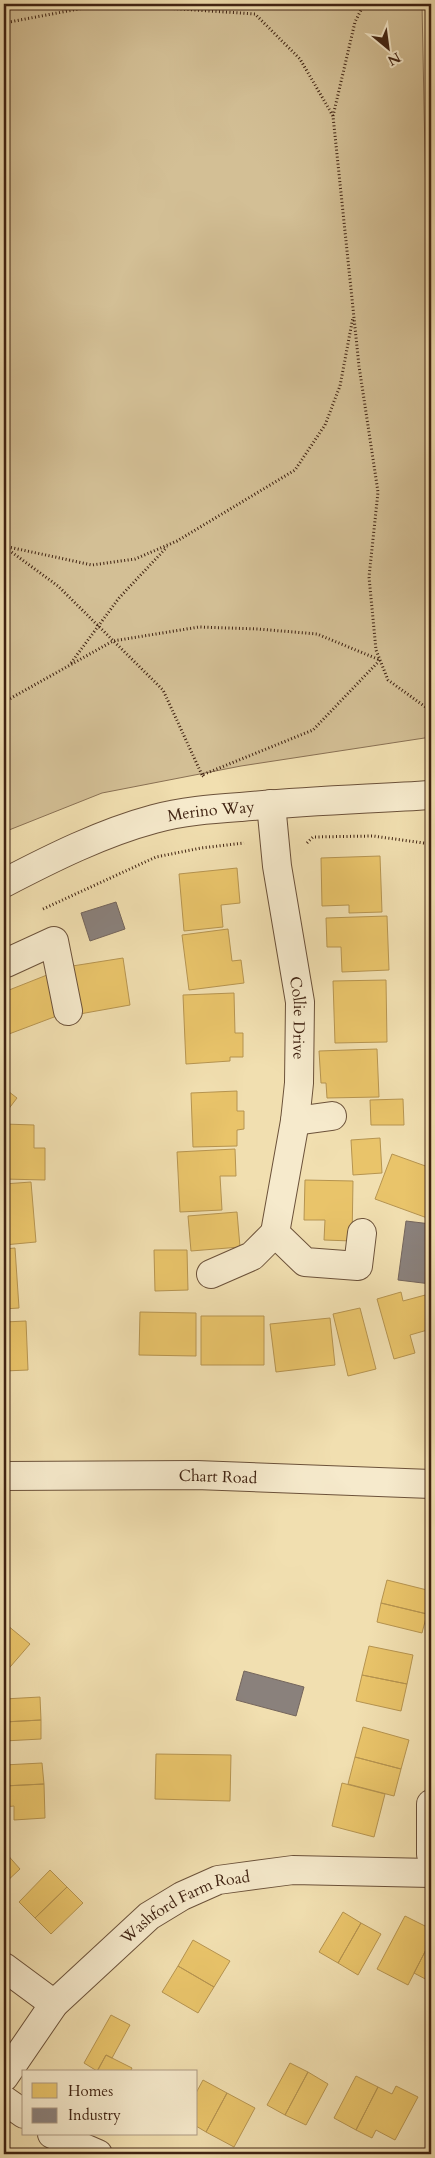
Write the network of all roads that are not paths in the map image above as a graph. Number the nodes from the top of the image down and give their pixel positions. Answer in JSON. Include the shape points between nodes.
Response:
{"nodes":[{"id":1,"x":431,"y":795,"type":"edge"},
{"id":2,"x":271,"y":804,"type":"junction"},
{"id":3,"x":4,"y":883,"type":"edge"},
{"id":4,"x":5,"y":962,"type":"edge"},
{"id":5,"x":68,"y":1011,"type":"dead end"},
{"id":6,"x":332,"y":1116,"type":"dead end"},
{"id":7,"x":294,"y":1121,"type":"junction"},
{"id":8,"x":275,"y":1233,"type":"junction"},
{"id":9,"x":362,"y":1233,"type":"dead end"},
{"id":10,"x":211,"y":1274,"type":"dead end"},
{"id":11,"x":4,"y":1476,"type":"edge"},
{"id":12,"x":431,"y":1484,"type":"edge"},
{"id":13,"x":431,"y":1804,"type":"edge"},
{"id":14,"x":431,"y":1854,"type":"edge"},
{"id":15,"x":431,"y":1873,"type":"edge"},
{"id":16,"x":4,"y":1968,"type":"edge"},
{"id":17,"x":54,"y":2004,"type":"junction"},
{"id":18,"x":4,"y":2077,"type":"edge"},
{"id":19,"x":4,"y":2100,"type":"edge"},
{"id":20,"x":22,"y":2113,"type":"edge"},
{"id":21,"x":57,"y":2136,"type":"edge"},
{"id":22,"x":98,"y":2154,"type":"edge"}],
"edges":[{"from":1,"to":2,"type":"street","name":"Merino Way"},
{"from":2,"to":3,"type":"street","name":"Merino Way","via":[[156,818],[112,832]]},
{"from":2,"to":7,"type":"street","name":"Collie Drive","via":[[277,866],[300,1002],[299,1082]]},
{"from":4,"to":5,"type":"street","via":[[54,941]]},
{"from":6,"to":7,"type":"street"},
{"from":7,"to":8,"type":"street","name":"Collie Drive"},
{"from":8,"to":9,"type":"street","via":[[305,1262],[358,1266]]},
{"from":8,"to":10,"type":"street","via":[[252,1256]]},
{"from":11,"to":12,"type":"street","name":"Chart Road","via":[[196,1475]]},
{"from":13,"to":14,"type":"street"},
{"from":15,"to":17,"type":"street","name":"Washford Farm Road","via":[[293,1870],[218,1880],[149,1916]]},
{"from":16,"to":17,"type":"street"},
{"from":17,"to":18,"type":"street","name":"Washford Farm Road"},
{"from":19,"to":20,"type":"street"},
{"from":21,"to":22,"type":"street"}]}
